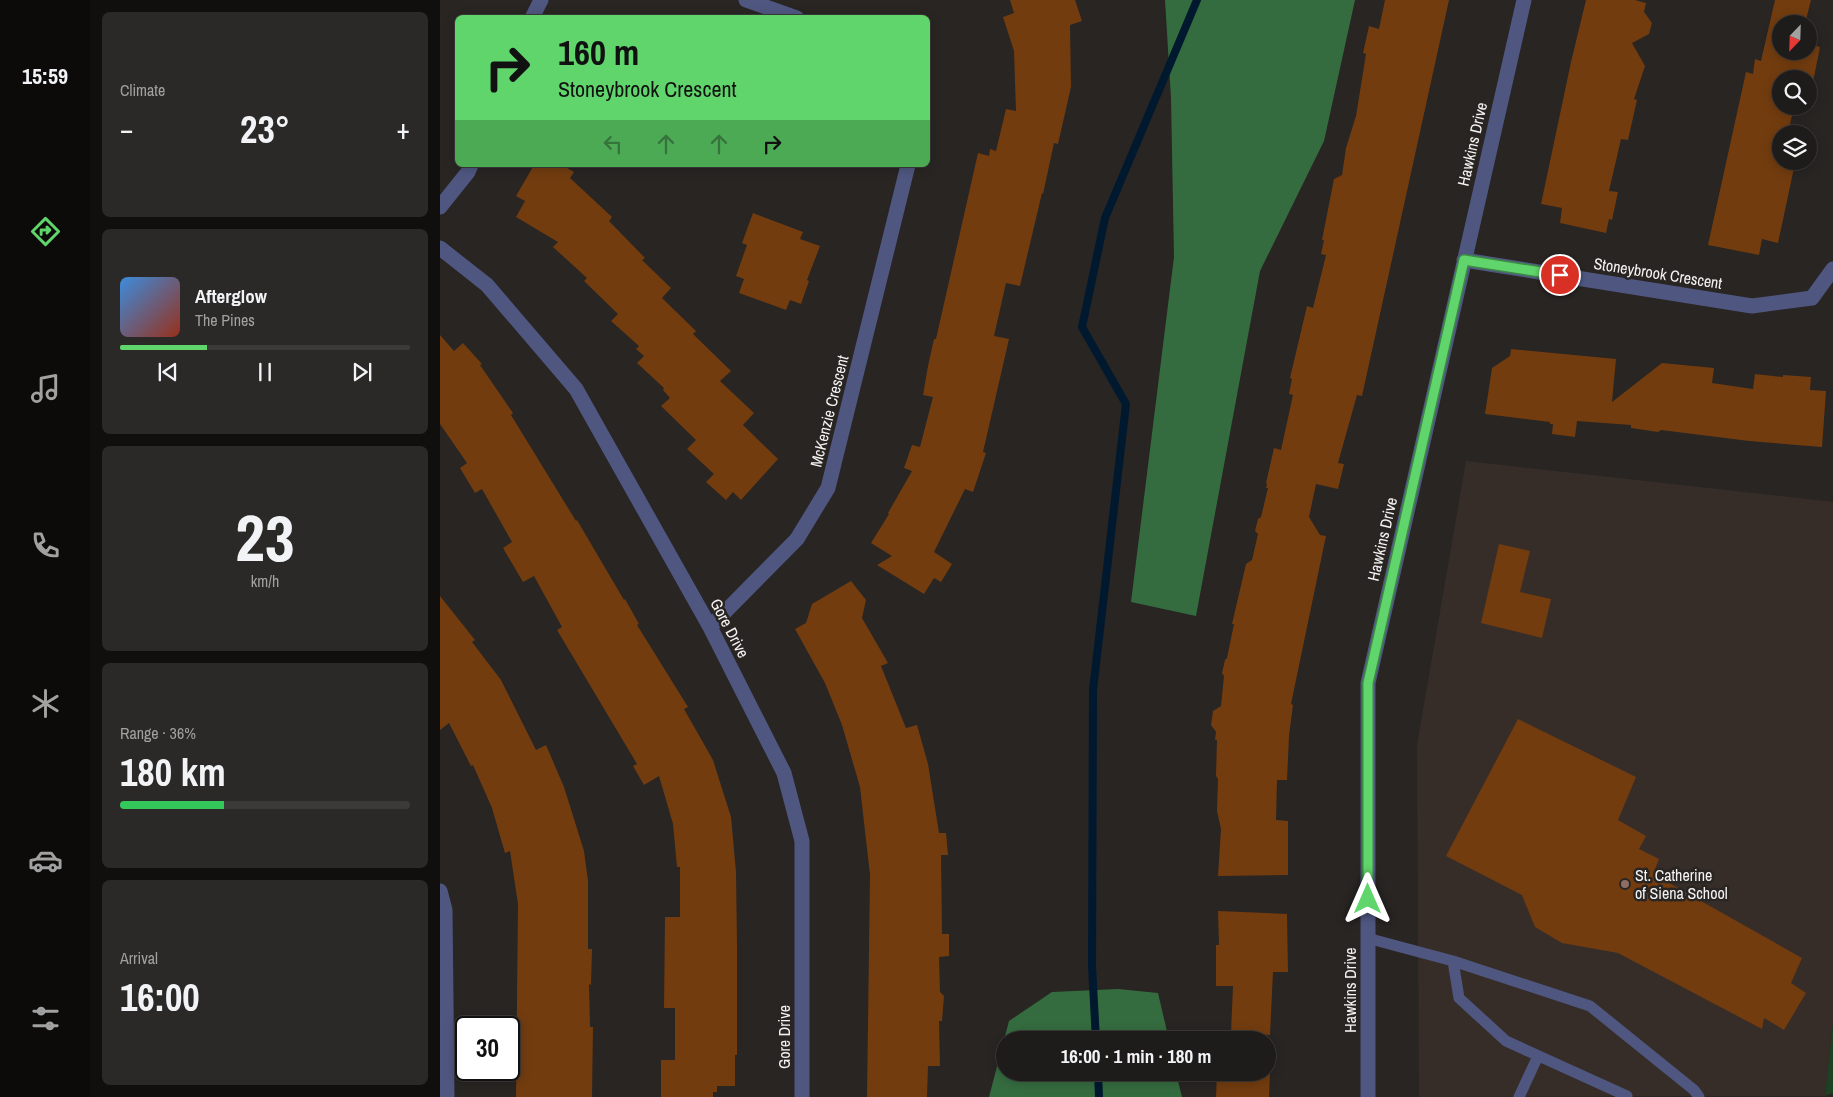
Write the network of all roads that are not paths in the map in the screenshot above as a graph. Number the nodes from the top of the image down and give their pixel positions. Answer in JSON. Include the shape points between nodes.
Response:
{"nodes":[{"id":1,"x":541,"y":0,"type":"edge"},
{"id":2,"x":746,"y":0,"type":"edge"},
{"id":3,"x":1524,"y":0,"type":"edge"},
{"id":4,"x":534,"y":15,"type":"edge"},
{"id":5,"x":788,"y":15,"type":"edge"},
{"id":6,"x":470,"y":167,"type":"edge"},
{"id":7,"x":908,"y":167,"type":"edge"},
{"id":8,"x":440,"y":206,"type":"edge"},
{"id":9,"x":440,"y":248,"type":"edge"},
{"id":10,"x":1464,"y":260,"type":"junction"},
{"id":11,"x":1833,"y":269,"type":"edge"},
{"id":12,"x":710,"y":626,"type":"junction"},
{"id":13,"x":440,"y":891,"type":"edge"},
{"id":14,"x":1368,"y":938,"type":"junction"},
{"id":15,"x":1453,"y":961,"type":"junction"},
{"id":16,"x":1538,"y":1056,"type":"junction"},
{"id":17,"x":1628,"y":1096,"type":"dead end"},
{"id":18,"x":447,"y":1097,"type":"edge"},
{"id":19,"x":802,"y":1097,"type":"edge"},
{"id":20,"x":1368,"y":1097,"type":"edge"},
{"id":21,"x":1519,"y":1097,"type":"edge"},
{"id":22,"x":1699,"y":1097,"type":"edge"}],
"edges":[{"from":1,"to":4,"type":"street"},
{"from":2,"to":5,"type":"street"},
{"from":3,"to":10,"type":"street","name":"Hawkins Drive"},
{"from":6,"to":8,"type":"street"},
{"from":7,"to":12,"type":"street","name":"McKenzie Crescent","via":[[828,488],[797,539]]},
{"from":9,"to":12,"type":"street","name":"Gore Drive","via":[[487,284],[576,389]]},
{"from":10,"to":11,"type":"street","name":"Stoneybrook Crescent","via":[[1752,306],[1812,298]]},
{"from":10,"to":14,"type":"street","name":"Hawkins Drive","via":[[1368,683]]},
{"from":12,"to":19,"type":"street","name":"Gore Drive","via":[[784,773],[802,841]]},
{"from":13,"to":18,"type":"street","via":[[446,910]]},
{"from":14,"to":15,"type":"lane"},
{"from":14,"to":20,"type":"street","name":"Hawkins Drive"},
{"from":15,"to":16,"type":"lane","via":[[1459,998],[1506,1041]]},
{"from":15,"to":22,"type":"lane","via":[[1590,1006]]},
{"from":16,"to":17,"type":"lane"},
{"from":16,"to":21,"type":"lane"}]}
